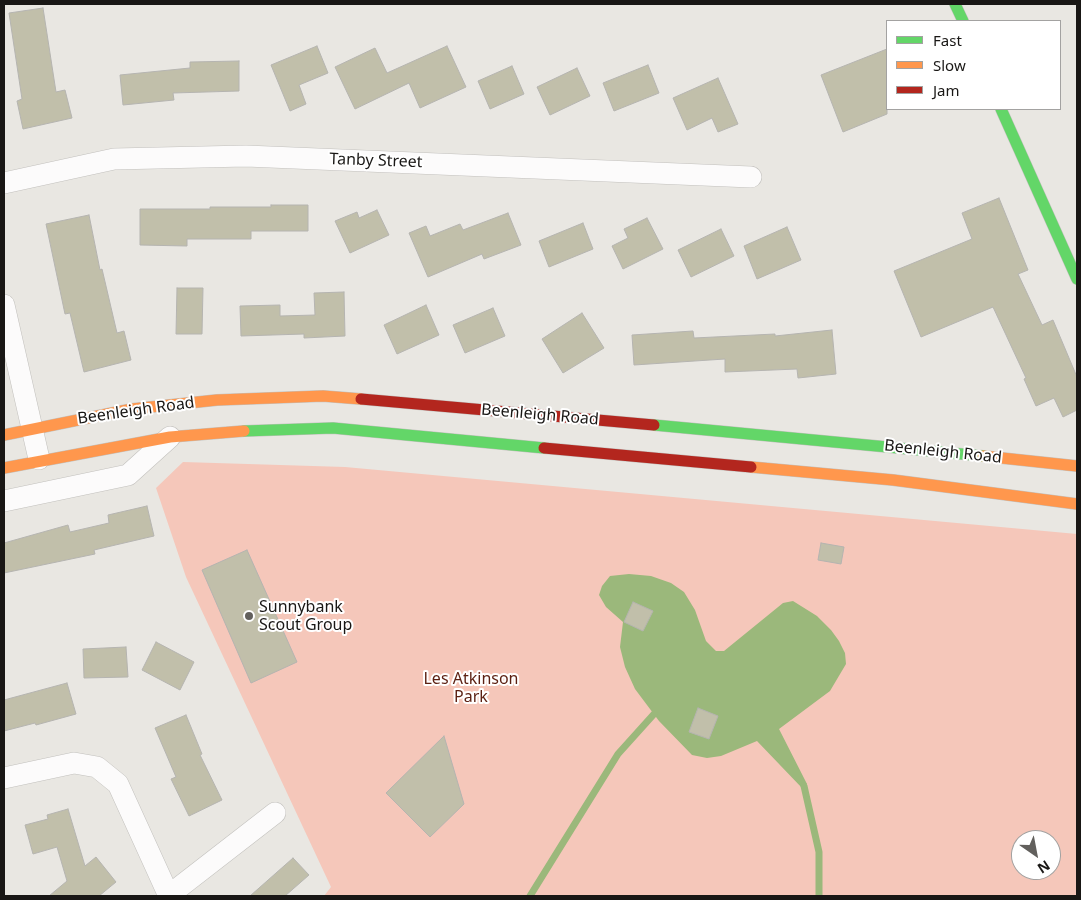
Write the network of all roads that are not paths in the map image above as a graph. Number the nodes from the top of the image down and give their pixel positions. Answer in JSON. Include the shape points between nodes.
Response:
{"nodes":[{"id":1,"x":955,"y":4,"type":"edge"},
{"id":2,"x":963,"y":20,"type":"edge"},
{"id":3,"x":1001,"y":110,"type":"edge"},
{"id":4,"x":751,"y":177,"type":"dead end"},
{"id":5,"x":4,"y":184,"type":"edge"},
{"id":6,"x":1077,"y":279,"type":"edge"},
{"id":7,"x":4,"y":306,"type":"edge"},
{"id":8,"x":32,"y":429,"type":"junction"},
{"id":9,"x":4,"y":435,"type":"edge"},
{"id":10,"x":170,"y":437,"type":"junction"},
{"id":11,"x":39,"y":460,"type":"junction"},
{"id":12,"x":1077,"y":466,"type":"edge"},
{"id":13,"x":4,"y":468,"type":"edge"},
{"id":14,"x":4,"y":501,"type":"edge"},
{"id":15,"x":1077,"y":504,"type":"edge"},
{"id":16,"x":4,"y":778,"type":"edge"},
{"id":17,"x":274,"y":813,"type":"dead end"},
{"id":18,"x":168,"y":896,"type":"edge"}],
"edges":[{"from":1,"to":2,"type":"main road"},
{"from":3,"to":6,"type":"main road"},
{"from":4,"to":5,"type":"street","name":"Tanby Street","via":[[246,156],[114,159]]},
{"from":7,"to":8,"type":"street"},
{"from":8,"to":9,"type":"main road","name":"Beenleigh Road"},
{"from":8,"to":11,"type":"street"},
{"from":8,"to":12,"type":"main road","name":"Beenleigh Road","via":[[132,409],[217,400],[323,396]]},
{"from":10,"to":11,"type":"main road","name":"Beenleigh Road"},
{"from":10,"to":14,"type":"street","name":"Beenleigh Road","via":[[128,475]]},
{"from":10,"to":15,"type":"main road","name":"Beenleigh Road","via":[[333,428],[893,480]]},
{"from":11,"to":13,"type":"main road","name":"Beenleigh Road"},
{"from":16,"to":18,"type":"street","via":[[74,763],[97,767],[118,784]]},
{"from":17,"to":18,"type":"street"}]}
